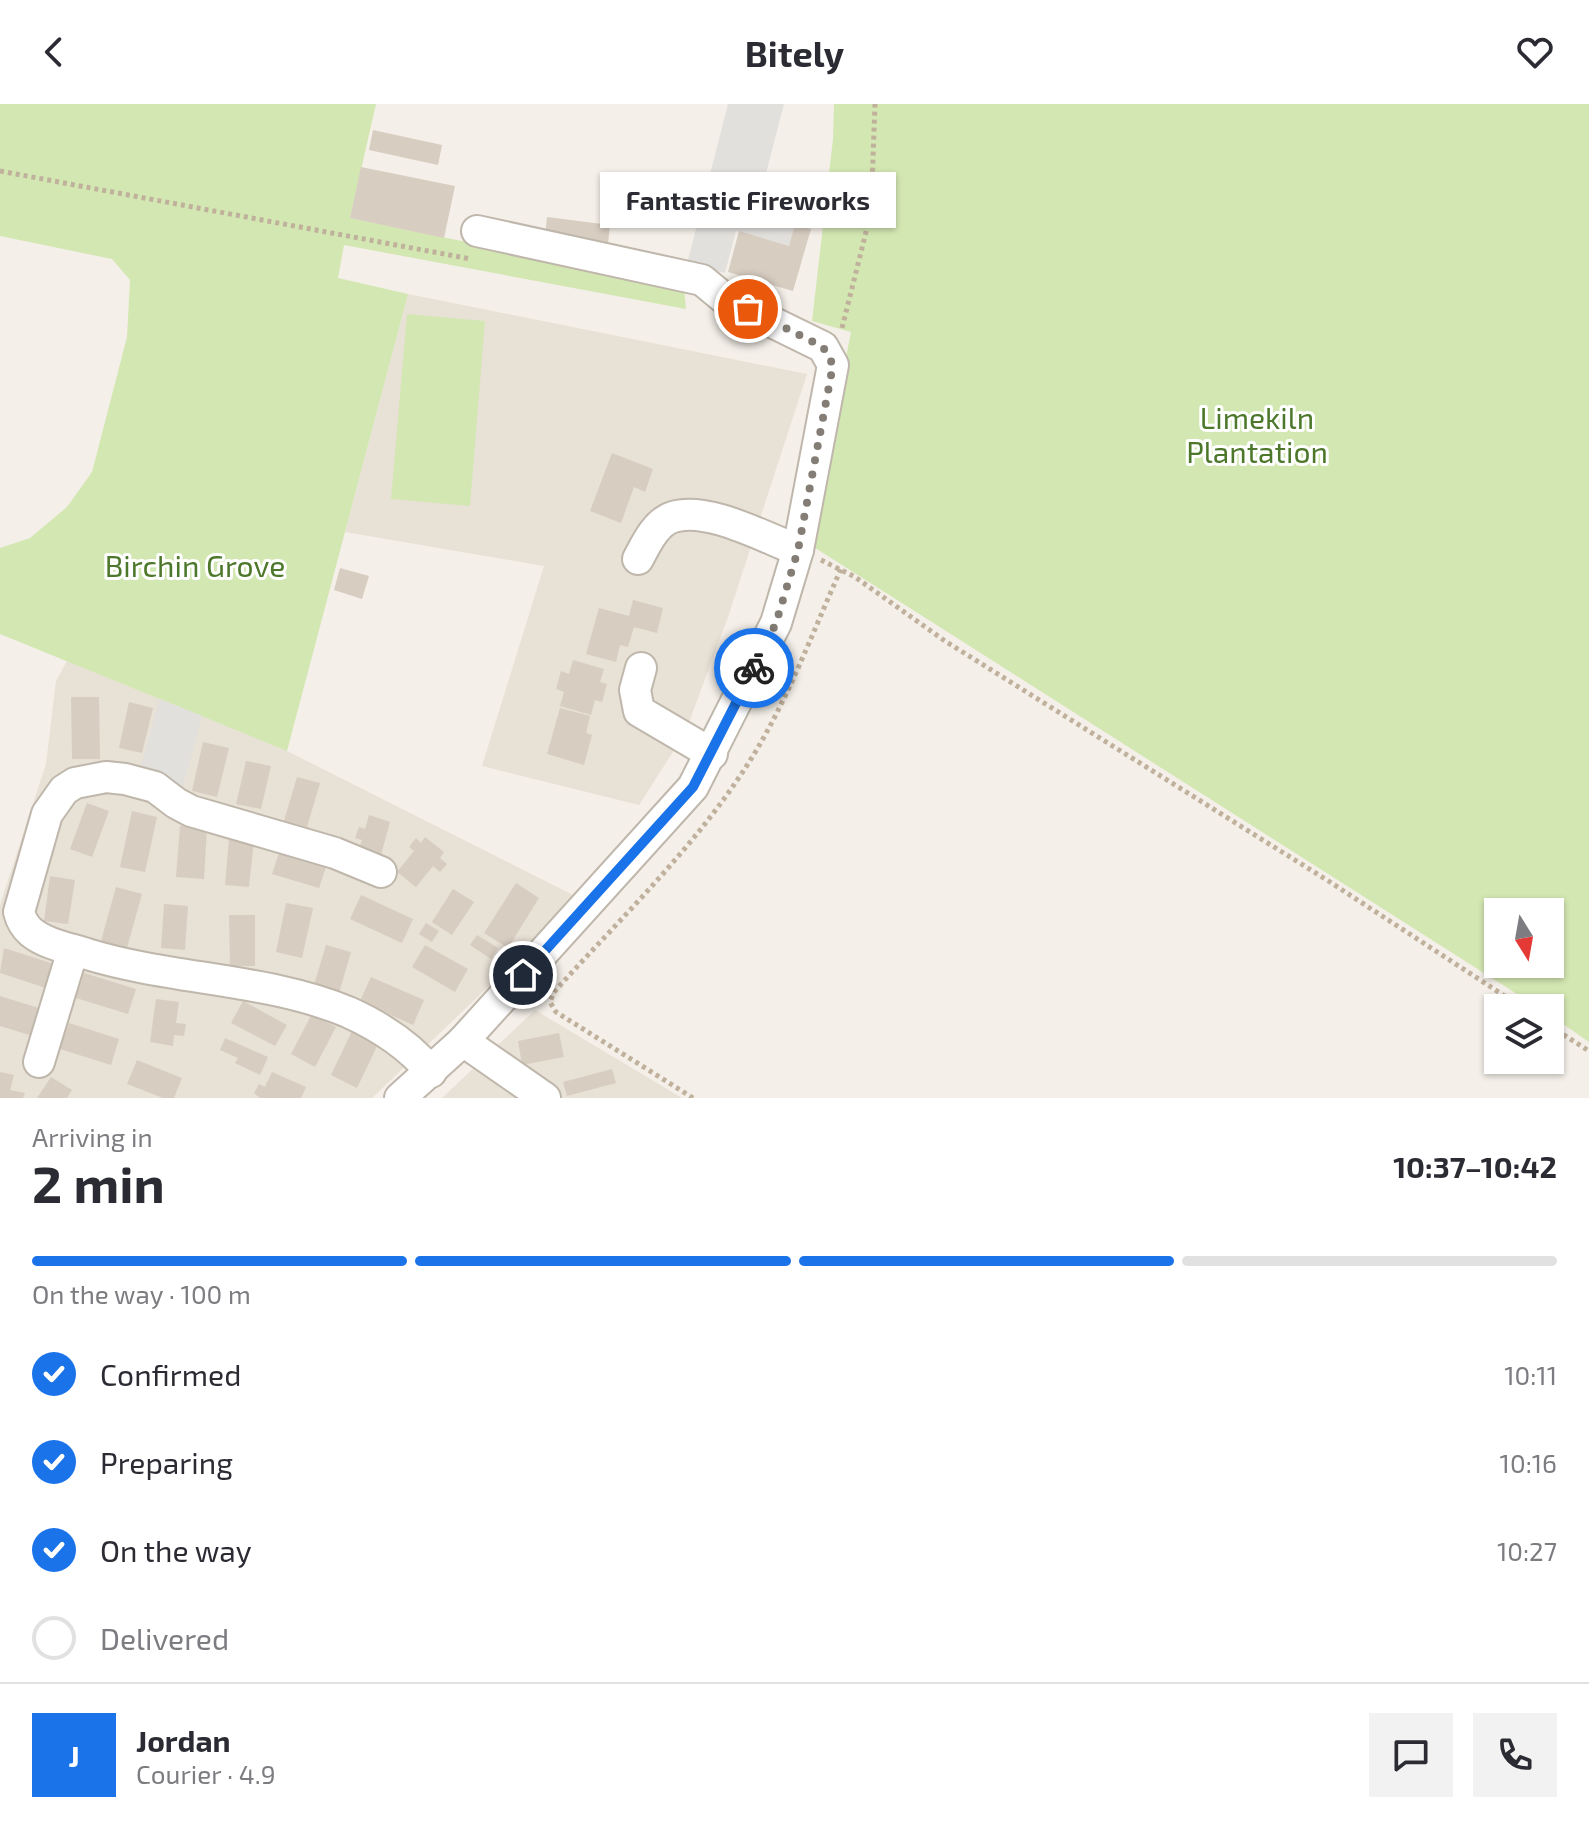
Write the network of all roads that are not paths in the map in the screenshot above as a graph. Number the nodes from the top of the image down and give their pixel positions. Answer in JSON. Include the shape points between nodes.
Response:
{"nodes":[{"id":1,"x":477,"y":231,"type":"dead end"},
{"id":2,"x":798,"y":550,"type":"junction"},
{"id":3,"x":638,"y":559,"type":"dead end"},
{"id":4,"x":641,"y":668,"type":"dead end"},
{"id":5,"x":712,"y":754,"type":"junction"},
{"id":6,"x":381,"y":872,"type":"dead end"},
{"id":7,"x":73,"y":950,"type":"junction"},
{"id":8,"x":463,"y":1041,"type":"junction"},
{"id":9,"x":39,"y":1062,"type":"dead end"},
{"id":10,"x":431,"y":1072,"type":"junction"},
{"id":11,"x":400,"y":1098,"type":"edge"},
{"id":12,"x":545,"y":1098,"type":"edge"}],
"edges":[{"from":1,"to":2,"type":"street","via":[[702,280],[725,299],[823,347],[833,365]]},
{"from":2,"to":3,"type":"street","via":[[696,515],[673,517],[659,525]]},
{"from":2,"to":5,"type":"street","via":[[776,623]]},
{"from":4,"to":5,"type":"street","via":[[635,690],[639,711]]},
{"from":5,"to":8,"type":"street","via":[[693,787]]},
{"from":6,"to":7,"type":"street","via":[[335,853],[191,811],[155,787],[125,779],[91,779],[64,790],[47,814],[19,912],[30,932]]},
{"from":7,"to":9,"type":"street"},
{"from":7,"to":10,"type":"street","via":[[347,1012],[416,1054]]},
{"from":8,"to":10,"type":"street"},
{"from":8,"to":12,"type":"street"},
{"from":10,"to":11,"type":"street"}]}
